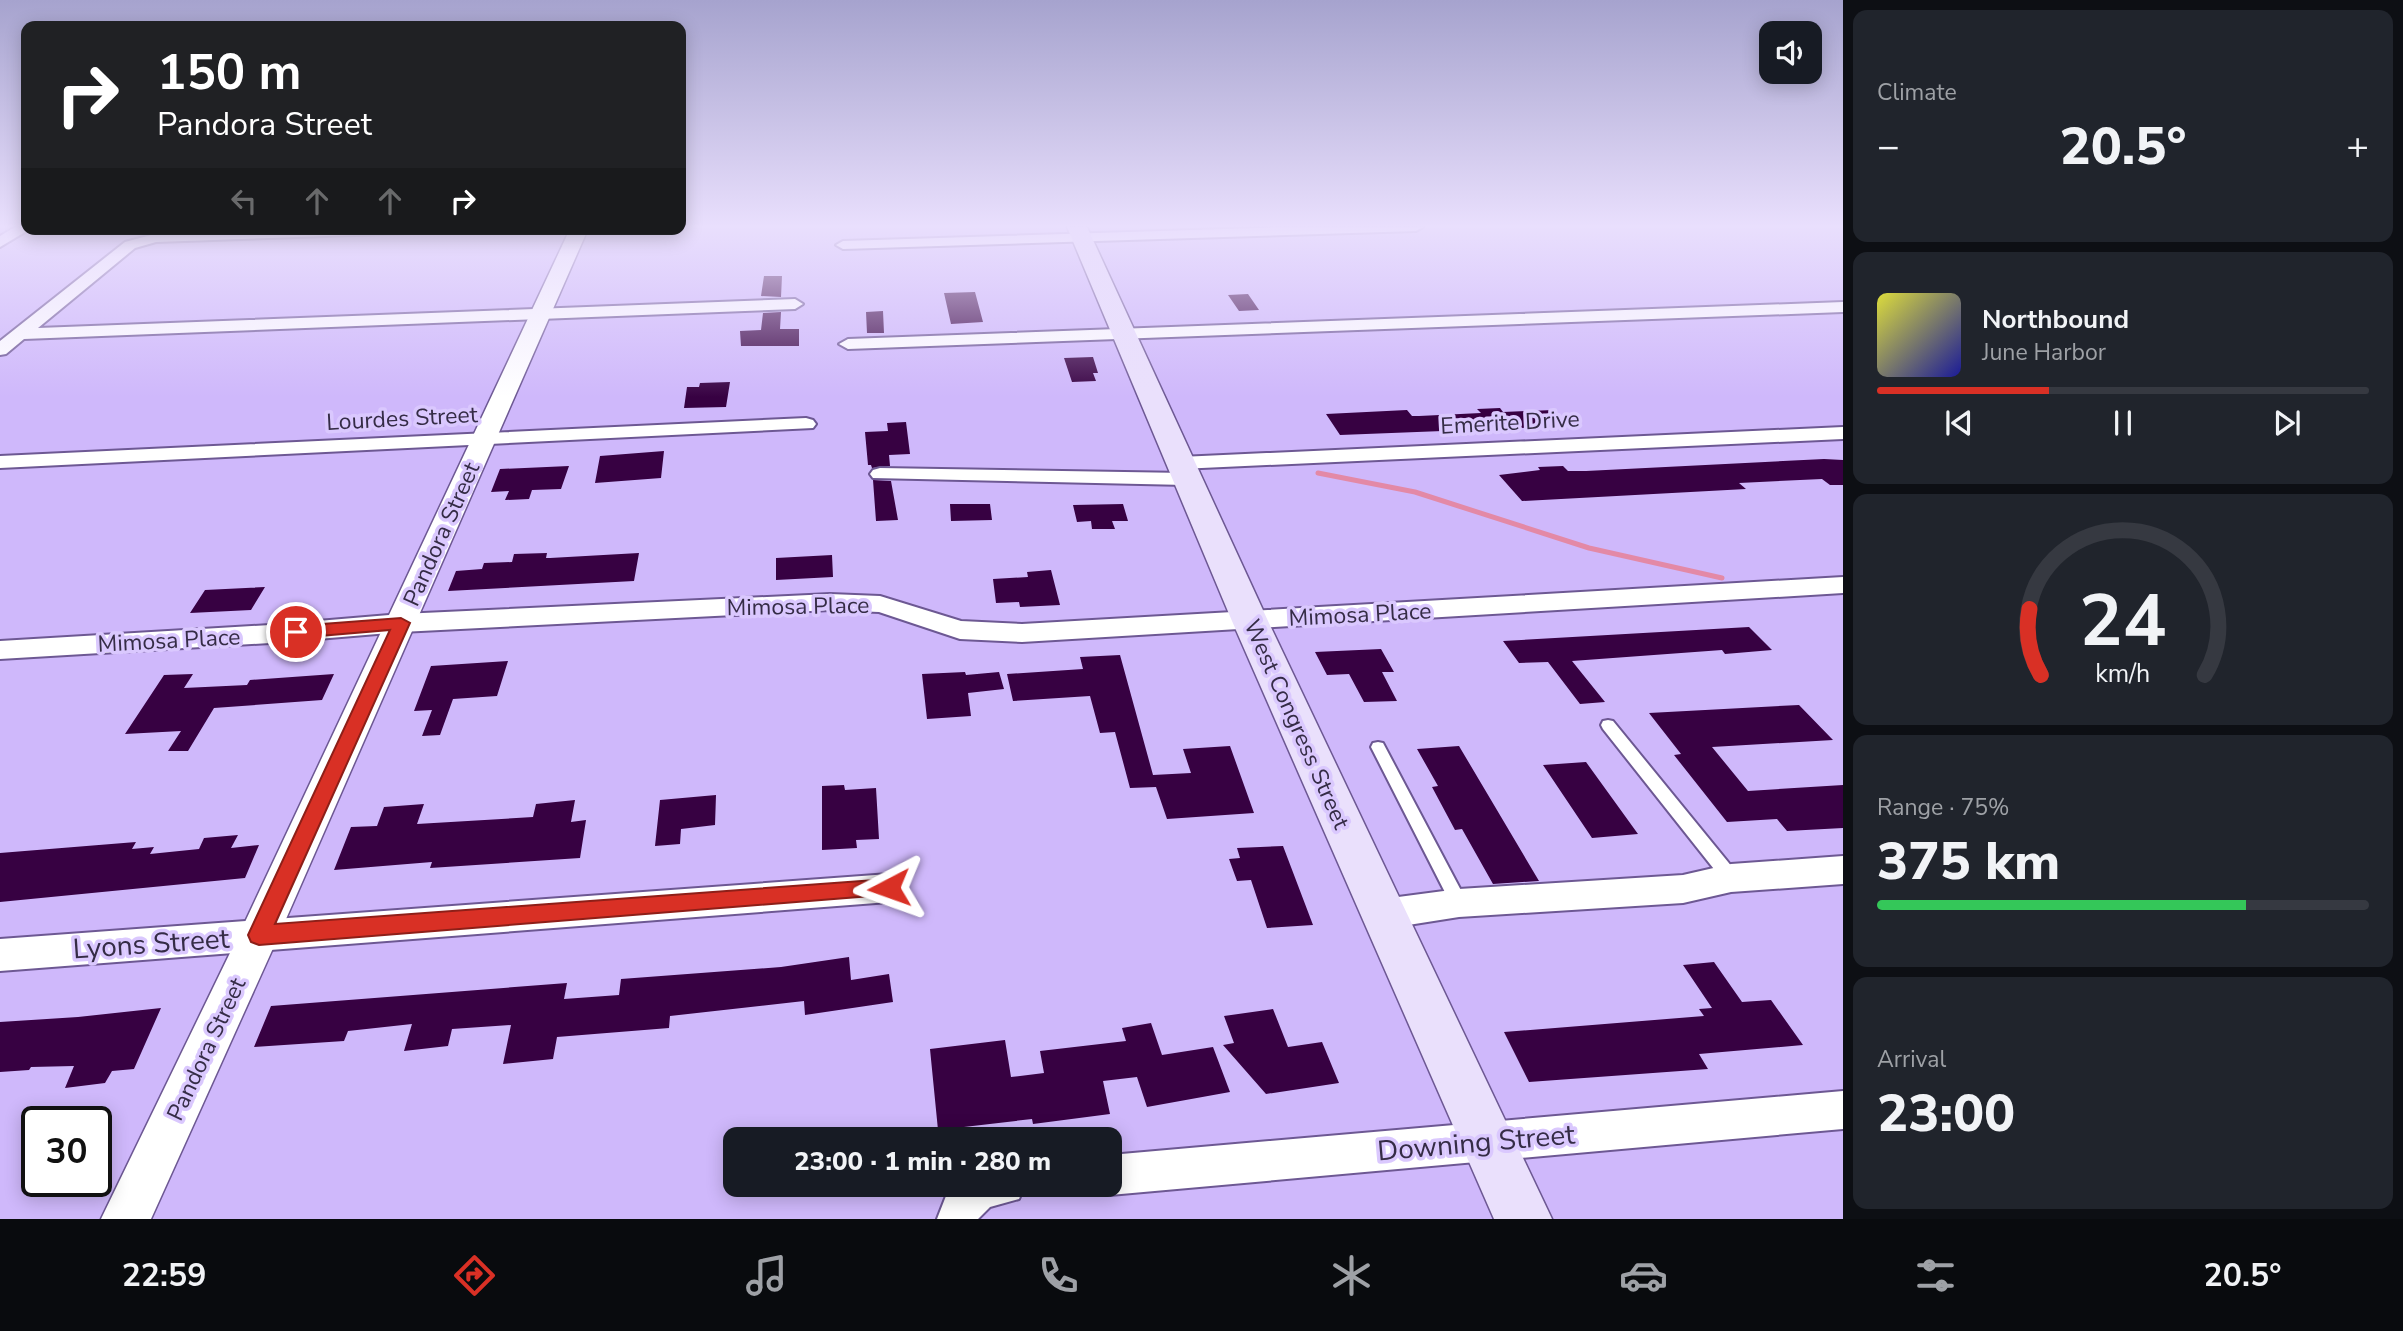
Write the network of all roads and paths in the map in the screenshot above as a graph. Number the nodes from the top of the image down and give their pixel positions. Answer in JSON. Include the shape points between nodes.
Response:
{"nodes":[{"id":1,"x":82,"y":284,"type":"edge"},
{"id":2,"x":554,"y":284,"type":"edge"},
{"id":3,"x":1102,"y":284,"type":"edge"},
{"id":4,"x":795,"y":304,"type":"dead end"},
{"id":5,"x":1843,"y":307,"type":"edge"},
{"id":6,"x":541,"y":313,"type":"junction"},
{"id":7,"x":20,"y":334,"type":"junction"},
{"id":8,"x":1124,"y":334,"type":"junction"},
{"id":9,"x":848,"y":344,"type":"dead end"},
{"id":10,"x":0,"y":350,"type":"edge"},
{"id":11,"x":806,"y":425,"type":"dead end"},
{"id":12,"x":1843,"y":433,"type":"edge"},
{"id":13,"x":484,"y":439,"type":"junction"},
{"id":14,"x":0,"y":462,"type":"edge"},
{"id":15,"x":1183,"y":471,"type":"junction"},
{"id":16,"x":880,"y":474,"type":"dead end"},
{"id":17,"x":1842,"y":586,"type":"edge"},
{"id":18,"x":1250,"y":621,"type":"junction"},
{"id":19,"x":401,"y":623,"type":"junction"},
{"id":20,"x":0,"y":650,"type":"edge"},
{"id":21,"x":1608,"y":725,"type":"dead end"},
{"id":22,"x":1378,"y":747,"type":"dead end"},
{"id":23,"x":1843,"y":870,"type":"edge"},
{"id":24,"x":1731,"y":878,"type":"junction"},
{"id":25,"x":889,"y":888,"type":"dead end"},
{"id":26,"x":1459,"y":903,"type":"junction"},
{"id":27,"x":1383,"y":914,"type":"junction"},
{"id":28,"x":259,"y":935,"type":"junction"},
{"id":29,"x":0,"y":955,"type":"edge"},
{"id":30,"x":1843,"y":1110,"type":"edge"},
{"id":31,"x":1488,"y":1140,"type":"junction"},
{"id":32,"x":1122,"y":1174,"type":"edge"},
{"id":33,"x":970,"y":1197,"type":"edge"},
{"id":34,"x":126,"y":1219,"type":"edge"},
{"id":35,"x":957,"y":1219,"type":"edge"},
{"id":36,"x":1523,"y":1219,"type":"edge"}],
"edges":[{"from":1,"to":7,"type":"street"},
{"from":2,"to":6,"type":"street","name":"Pandora Street"},
{"from":3,"to":8,"type":"main road","name":"West Congress Street"},
{"from":4,"to":6,"type":"street"},
{"from":5,"to":8,"type":"street"},
{"from":6,"to":7,"type":"street"},
{"from":6,"to":13,"type":"street","name":"Pandora Street"},
{"from":7,"to":10,"type":"street"},
{"from":8,"to":9,"type":"street"},
{"from":8,"to":15,"type":"main road","name":"West Congress Street"},
{"from":11,"to":13,"type":"street","name":"Lourdes Street"},
{"from":12,"to":15,"type":"street","name":"Emerite Drive"},
{"from":13,"to":14,"type":"street","name":"Lourdes Street"},
{"from":13,"to":19,"type":"street","name":"Pandora Street"},
{"from":15,"to":16,"type":"street","name":"Emerite Drive"},
{"from":15,"to":18,"type":"main road","name":"West Congress Street"},
{"from":17,"to":18,"type":"street","name":"Mimosa Place"},
{"from":18,"to":19,"type":"street","name":"Mimosa Place","via":[[993,633],[960,630],[880,604],[830,603]]},
{"from":18,"to":27,"type":"main road","name":"West Congress Street"},
{"from":19,"to":20,"type":"street","name":"Mimosa Place"},
{"from":19,"to":28,"type":"street","name":"Pandora Street"},
{"from":21,"to":24,"type":"lane"},
{"from":22,"to":26,"type":"lane"},
{"from":23,"to":24,"type":"street"},
{"from":24,"to":26,"type":"street","via":[[1683,889]]},
{"from":25,"to":28,"type":"street","name":"Lyons Street"},
{"from":26,"to":27,"type":"street"},
{"from":27,"to":31,"type":"main road","name":"West Congress Street"},
{"from":28,"to":29,"type":"street","name":"Lyons Street"},
{"from":28,"to":34,"type":"street","name":"Pandora Street"},
{"from":30,"to":31,"type":"street","name":"Downing Street"},
{"from":31,"to":32,"type":"street","name":"Downing Street"},
{"from":31,"to":36,"type":"main road","name":"West Congress Street"},
{"from":33,"to":35,"type":"street"}]}
